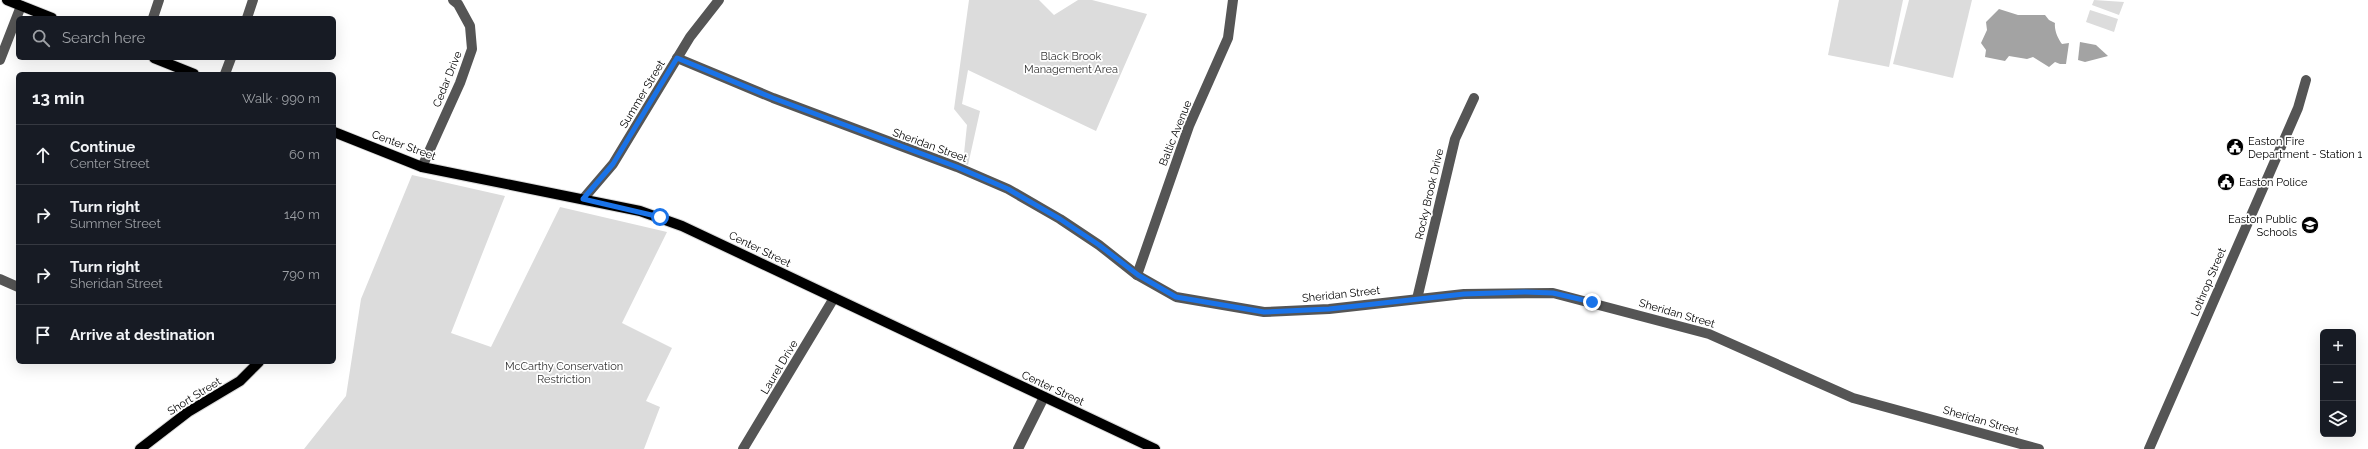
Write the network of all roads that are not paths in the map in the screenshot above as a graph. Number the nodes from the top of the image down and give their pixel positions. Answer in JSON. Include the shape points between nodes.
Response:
{"nodes":[{"id":1,"x":7,"y":0,"type":"edge"},
{"id":2,"x":159,"y":0,"type":"edge"},
{"id":3,"x":253,"y":0,"type":"edge"},
{"id":4,"x":454,"y":0,"type":"edge"},
{"id":5,"x":719,"y":0,"type":"edge"},
{"id":6,"x":1232,"y":0,"type":"edge"},
{"id":7,"x":21,"y":6,"type":"junction"},
{"id":8,"x":17,"y":16,"type":"edge"},
{"id":9,"x":47,"y":16,"type":"edge"},
{"id":10,"x":152,"y":16,"type":"edge"},
{"id":11,"x":247,"y":16,"type":"edge"},
{"id":12,"x":16,"y":19,"type":"edge"},
{"id":13,"x":677,"y":58,"type":"junction"},
{"id":14,"x":0,"y":60,"type":"edge"},
{"id":15,"x":159,"y":60,"type":"edge"},
{"id":16,"x":230,"y":60,"type":"edge"},
{"id":17,"x":189,"y":72,"type":"edge"},
{"id":18,"x":226,"y":72,"type":"edge"},
{"id":19,"x":2306,"y":80,"type":"dead end"},
{"id":20,"x":1474,"y":98,"type":"dead end"},
{"id":21,"x":336,"y":136,"type":"edge"},
{"id":22,"x":422,"y":167,"type":"junction"},
{"id":23,"x":583,"y":199,"type":"junction"},
{"id":24,"x":1138,"y":275,"type":"junction"},
{"id":25,"x":0,"y":279,"type":"edge"},
{"id":26,"x":16,"y":286,"type":"edge"},
{"id":27,"x":834,"y":298,"type":"junction"},
{"id":28,"x":1417,"y":299,"type":"junction"},
{"id":29,"x":257,"y":364,"type":"edge"},
{"id":30,"x":1044,"y":397,"type":"junction"},
{"id":31,"x":2022,"y":447,"type":"edge"},
{"id":32,"x":140,"y":449,"type":"edge"},
{"id":33,"x":743,"y":449,"type":"edge"},
{"id":34,"x":1018,"y":449,"type":"edge"},
{"id":35,"x":1155,"y":449,"type":"edge"},
{"id":36,"x":2039,"y":449,"type":"edge"},
{"id":37,"x":2149,"y":449,"type":"edge"}],
"edges":[{"from":1,"to":7,"type":"main road"},
{"from":2,"to":10,"type":"street"},
{"from":3,"to":11,"type":"street"},
{"from":4,"to":22,"type":"street","name":"Cedar Drive","via":[[470,26],[472,49],[460,83]]},
{"from":5,"to":13,"type":"street","name":"Summer Street"},
{"from":6,"to":24,"type":"street","name":"Baltic Avenue","via":[[1228,38],[1186,133]]},
{"from":7,"to":8,"type":"street"},
{"from":7,"to":9,"type":"main road"},
{"from":12,"to":14,"type":"street"},
{"from":13,"to":23,"type":"street","name":"Summer Street","via":[[613,164]]},
{"from":13,"to":24,"type":"street","name":"Sheridan Street","via":[[1008,189],[1099,245]]},
{"from":15,"to":17,"type":"main road"},
{"from":16,"to":18,"type":"street"},
{"from":19,"to":37,"type":"street","name":"Lothrop Street","via":[[2298,108]]},
{"from":20,"to":28,"type":"street","name":"Rocky Brook Drive","via":[[1455,139]]},
{"from":21,"to":22,"type":"main road","name":"Center Street"},
{"from":22,"to":23,"type":"main road","name":"Center Street"},
{"from":23,"to":27,"type":"main road","name":"Center Street","via":[[640,211],[682,226]]},
{"from":24,"to":28,"type":"street","name":"Sheridan Street","via":[[1176,297],[1264,312],[1329,309]]},
{"from":25,"to":26,"type":"street"},
{"from":27,"to":30,"type":"main road","name":"Center Street"},
{"from":27,"to":33,"type":"street","name":"Laurel Drive"},
{"from":28,"to":31,"type":"street","name":"Sheridan Street","via":[[1525,292],[1553,293],[1578,298],[1709,334],[1853,398]]},
{"from":29,"to":32,"type":"main road","name":"Short Street","via":[[235,385],[188,412]]},
{"from":30,"to":34,"type":"street"},
{"from":30,"to":35,"type":"main road","name":"Center Street"},
{"from":31,"to":36,"type":"street","name":"Sheridan Street"}]}
